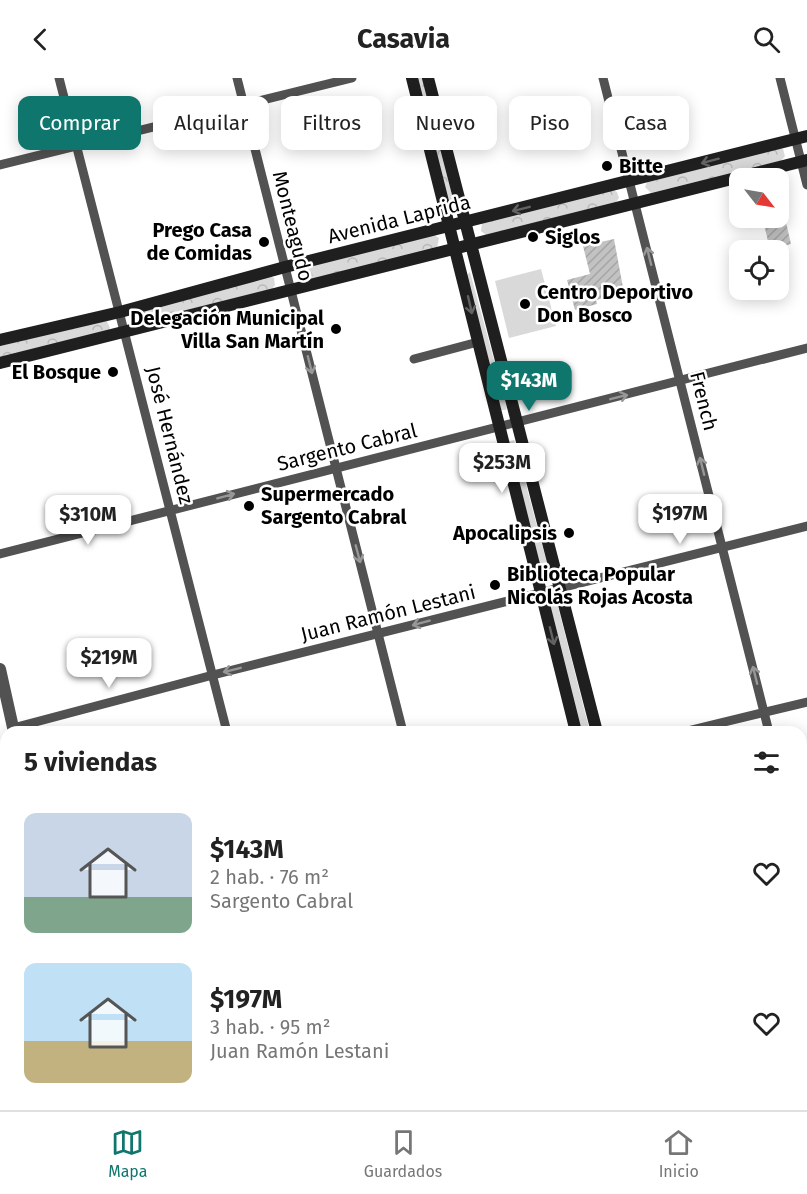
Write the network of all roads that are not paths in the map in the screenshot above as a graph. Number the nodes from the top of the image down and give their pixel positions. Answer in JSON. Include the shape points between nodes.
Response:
{"nodes":[{"id":1,"x":59,"y":78,"type":"edge"},
{"id":2,"x":237,"y":78,"type":"edge"},
{"id":3,"x":352,"y":78,"type":"edge"},
{"id":4,"x":412,"y":78,"type":"edge"},
{"id":5,"x":428,"y":78,"type":"edge"},
{"id":6,"x":603,"y":78,"type":"edge"},
{"id":7,"x":780,"y":78,"type":"edge"},
{"id":8,"x":64,"y":96,"type":"edge"},
{"id":9,"x":241,"y":96,"type":"edge"},
{"id":10,"x":269,"y":98,"type":"edge"},
{"id":11,"x":801,"y":137,"type":"edge"},
{"id":12,"x":60,"y":150,"type":"edge"},
{"id":13,"x":77,"y":150,"type":"edge"},
{"id":14,"x":255,"y":150,"type":"edge"},
{"id":15,"x":805,"y":161,"type":"edge"},
{"id":16,"x":0,"y":165,"type":"edge"},
{"id":17,"x":630,"y":182,"type":"junction"},
{"id":18,"x":807,"y":185,"type":"edge"},
{"id":19,"x":636,"y":202,"type":"junction"},
{"id":20,"x":465,"y":224,"type":"junction"},
{"id":21,"x":450,"y":226,"type":"junction"},
{"id":22,"x":470,"y":244,"type":"junction"},
{"id":23,"x":455,"y":248,"type":"junction"},
{"id":24,"x":285,"y":267,"type":"junction"},
{"id":25,"x":290,"y":288,"type":"junction"},
{"id":26,"x":120,"y":312,"type":"junction"},
{"id":27,"x":126,"y":332,"type":"junction"},
{"id":28,"x":0,"y":340,"type":"edge"},
{"id":29,"x":478,"y":342,"type":"junction"},
{"id":30,"x":807,"y":348,"type":"edge"},
{"id":31,"x":414,"y":359,"type":"dead end"},
{"id":32,"x":0,"y":363,"type":"edge"},
{"id":33,"x":680,"y":381,"type":"junction"},
{"id":34,"x":517,"y":423,"type":"junction"},
{"id":35,"x":501,"y":428,"type":"junction"},
{"id":36,"x":335,"y":467,"type":"junction"},
{"id":37,"x":170,"y":513,"type":"junction"},
{"id":38,"x":807,"y":526,"type":"edge"},
{"id":39,"x":723,"y":548,"type":"junction"},
{"id":40,"x":0,"y":554,"type":"edge"},
{"id":41,"x":559,"y":588,"type":"junction"},
{"id":42,"x":541,"y":592,"type":"junction"},
{"id":43,"x":378,"y":635,"type":"junction"},
{"id":44,"x":0,"y":669,"type":"edge"},
{"id":45,"x":213,"y":675,"type":"junction"},
{"id":46,"x":807,"y":702,"type":"edge"},
{"id":47,"x":764,"y":712,"type":"junction"},
{"id":48,"x":13,"y":726,"type":"edge"},
{"id":49,"x":28,"y":726,"type":"edge"},
{"id":50,"x":226,"y":726,"type":"edge"},
{"id":51,"x":401,"y":726,"type":"edge"},
{"id":52,"x":574,"y":726,"type":"edge"},
{"id":53,"x":595,"y":726,"type":"edge"},
{"id":54,"x":707,"y":726,"type":"edge"},
{"id":55,"x":768,"y":726,"type":"edge"}],
"edges":[{"from":1,"to":8,"type":"street","name":"José Hernández"},
{"from":2,"to":9,"type":"street","name":"Monteagudo"},
{"from":3,"to":10,"type":"street"},
{"from":4,"to":21,"type":"main road"},
{"from":5,"to":20,"type":"main road"},
{"from":6,"to":17,"type":"street","name":"French"},
{"from":7,"to":11,"type":"street"},
{"from":11,"to":15,"type":"street"},
{"from":11,"to":17,"type":"main road","name":"Avenida Laprida","one_way":true},
{"from":12,"to":16,"type":"street"},
{"from":13,"to":26,"type":"street","name":"José Hernández"},
{"from":14,"to":24,"type":"street","name":"Monteagudo"},
{"from":15,"to":18,"type":"street"},
{"from":15,"to":19,"type":"main road","name":"Avenida Laprida"},
{"from":17,"to":19,"type":"street","name":"French"},
{"from":17,"to":20,"type":"main road","name":"Avenida Laprida","one_way":true},
{"from":19,"to":22,"type":"main road","name":"Avenida Laprida"},
{"from":33,"to":19,"type":"street","name":"French","one_way":true},
{"from":20,"to":21,"type":"main road","name":"Avenida Laprida"},
{"from":20,"to":22,"type":"main road"},
{"from":21,"to":23,"type":"main road"},
{"from":21,"to":24,"type":"main road","name":"Avenida Laprida"},
{"from":22,"to":23,"type":"main road","name":"Avenida Laprida"},
{"from":22,"to":34,"type":"main road"},
{"from":23,"to":25,"type":"main road","name":"Avenida Laprida"},
{"from":23,"to":29,"type":"main road","one_way":true},
{"from":24,"to":25,"type":"street","name":"Monteagudo"},
{"from":24,"to":26,"type":"main road","name":"Avenida Laprida"},
{"from":25,"to":27,"type":"main road","name":"Avenida Laprida"},
{"from":25,"to":36,"type":"street","name":"Monteagudo","one_way":true},
{"from":26,"to":27,"type":"street","name":"José Hernández"},
{"from":26,"to":28,"type":"main road","name":"Avenida Laprida"},
{"from":27,"to":32,"type":"main road","name":"Avenida Laprida"},
{"from":27,"to":37,"type":"street","name":"José Hernández"},
{"from":29,"to":31,"type":"street"},
{"from":29,"to":35,"type":"main road"},
{"from":30,"to":33,"type":"street","name":"Sargento Cabral"},
{"from":34,"to":33,"type":"street","name":"Sargento Cabral","one_way":true},
{"from":39,"to":33,"type":"street","name":"French","one_way":true},
{"from":34,"to":35,"type":"street","name":"Sargento Cabral"},
{"from":34,"to":41,"type":"main road"},
{"from":35,"to":36,"type":"street","name":"Sargento Cabral"},
{"from":35,"to":42,"type":"main road"},
{"from":37,"to":36,"type":"street","name":"Sargento Cabral","one_way":true},
{"from":36,"to":43,"type":"street","name":"Monteagudo","one_way":true},
{"from":37,"to":40,"type":"street","name":"Sargento Cabral"},
{"from":37,"to":45,"type":"street","name":"José Hernández"},
{"from":38,"to":39,"type":"street","name":"Juan Ramón Lestani"},
{"from":39,"to":41,"type":"street","name":"Juan Ramón Lestani"},
{"from":47,"to":39,"type":"street","name":"French","one_way":true},
{"from":41,"to":42,"type":"street","name":"Juan Ramón Lestani"},
{"from":41,"to":53,"type":"main road"},
{"from":42,"to":43,"type":"street","name":"Juan Ramón Lestani","one_way":true},
{"from":42,"to":52,"type":"main road","one_way":true},
{"from":43,"to":45,"type":"street","name":"Juan Ramón Lestani","one_way":true},
{"from":43,"to":51,"type":"street","name":"Monteagudo"},
{"from":44,"to":48,"type":"street"},
{"from":45,"to":49,"type":"street","name":"Juan Ramón Lestani"},
{"from":45,"to":50,"type":"street","name":"José Hernández"},
{"from":46,"to":47,"type":"street"},
{"from":47,"to":54,"type":"street"},
{"from":47,"to":55,"type":"street","name":"French"}]}
